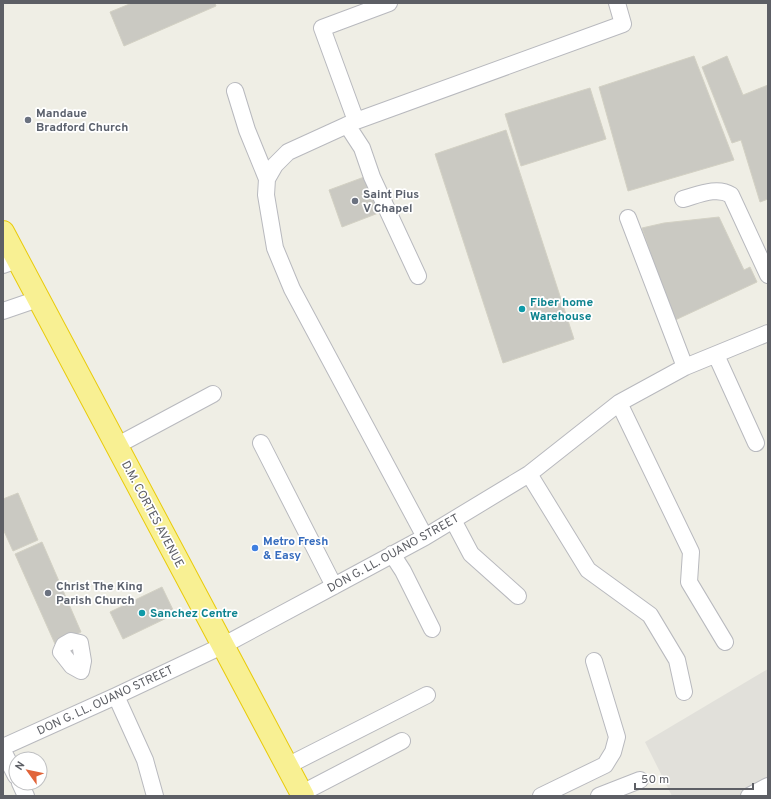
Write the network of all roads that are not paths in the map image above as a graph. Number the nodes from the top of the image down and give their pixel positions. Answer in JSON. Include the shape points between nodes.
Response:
{"nodes":[{"id":1,"x":389,"y":3,"type":"edge"},
{"id":2,"x":617,"y":3,"type":"edge"},
{"id":3,"x":235,"y":91,"type":"dead end"},
{"id":4,"x":351,"y":123,"type":"junction"},
{"id":5,"x":267,"y":179,"type":"junction"},
{"id":6,"x":683,"y":199,"type":"dead end"},
{"id":7,"x":628,"y":218,"type":"dead end"},
{"id":8,"x":3,"y":232,"type":"edge"},
{"id":9,"x":10,"y":262,"type":"edge"},
{"id":10,"x":768,"y":275,"type":"edge"},
{"id":11,"x":418,"y":276,"type":"dead end"},
{"id":12,"x":38,"y":299,"type":"junction"},
{"id":13,"x":3,"y":311,"type":"edge"},
{"id":14,"x":768,"y":332,"type":"edge"},
{"id":15,"x":716,"y":355,"type":"junction"},
{"id":16,"x":685,"y":367,"type":"junction"},
{"id":17,"x":213,"y":394,"type":"dead end"},
{"id":18,"x":619,"y":403,"type":"junction"},
{"id":19,"x":261,"y":443,"type":"dead end"},
{"id":20,"x":756,"y":443,"type":"dead end"},
{"id":21,"x":116,"y":446,"type":"junction"},
{"id":22,"x":529,"y":474,"type":"junction"},
{"id":23,"x":453,"y":520,"type":"junction"},
{"id":24,"x":425,"y":537,"type":"junction"},
{"id":25,"x":392,"y":554,"type":"junction"},
{"id":26,"x":334,"y":586,"type":"junction"},
{"id":27,"x":518,"y":596,"type":"dead end"},
{"id":28,"x":432,"y":629,"type":"dead end"},
{"id":29,"x":725,"y":642,"type":"dead end"},
{"id":30,"x":224,"y":645,"type":"junction"},
{"id":31,"x":594,"y":661,"type":"dead end"},
{"id":32,"x":684,"y":692,"type":"dead end"},
{"id":33,"x":427,"y":695,"type":"dead end"},
{"id":34,"x":116,"y":696,"type":"junction"},
{"id":35,"x":402,"y":741,"type":"dead end"},
{"id":36,"x":3,"y":747,"type":"edge"},
{"id":37,"x":3,"y":751,"type":"edge"},
{"id":38,"x":8,"y":761,"type":"edge"},
{"id":39,"x":287,"y":766,"type":"junction"},
{"id":40,"x":640,"y":780,"type":"dead end"},
{"id":41,"x":768,"y":786,"type":"edge"},
{"id":42,"x":302,"y":795,"type":"edge"},
{"id":43,"x":155,"y":796,"type":"edge"},
{"id":44,"x":541,"y":796,"type":"edge"},
{"id":45,"x":599,"y":796,"type":"edge"},
{"id":46,"x":749,"y":796,"type":"edge"}],
"edges":[{"from":1,"to":4,"type":"street","via":[[322,28]]},
{"from":2,"to":4,"type":"street","via":[[623,24]]},
{"from":3,"to":5,"type":"street","via":[[246,130]]},
{"from":4,"to":5,"type":"street","via":[[288,152],[275,165]]},
{"from":4,"to":11,"type":"street","via":[[372,177]]},
{"from":5,"to":24,"type":"street","via":[[266,195],[275,248],[292,289]]},
{"from":6,"to":10,"type":"street","via":[[715,191],[731,195]]},
{"from":7,"to":16,"type":"street"},
{"from":8,"to":9,"type":"highway","name":"D.M. CORTES AVENUE"},
{"from":9,"to":12,"type":"highway","name":"D.M. CORTES AVENUE"},
{"from":12,"to":13,"type":"street"},
{"from":12,"to":21,"type":"highway","name":"D.M. CORTES AVENUE"},
{"from":14,"to":15,"type":"street","name":"DON G. LL. OUANO STREET"},
{"from":15,"to":16,"type":"street","name":"DON G. LL. OUANO STREET"},
{"from":15,"to":20,"type":"street"},
{"from":16,"to":18,"type":"street","name":"DON G. LL. OUANO STREET"},
{"from":17,"to":21,"type":"street"},
{"from":18,"to":22,"type":"street","name":"DON G. LL. OUANO STREET"},
{"from":18,"to":29,"type":"street","via":[[690,552],[689,582]]},
{"from":19,"to":26,"type":"street"},
{"from":21,"to":30,"type":"highway","name":"D.M. CORTES AVENUE"},
{"from":22,"to":23,"type":"street","name":"DON G. LL. OUANO STREET"},
{"from":22,"to":32,"type":"street","via":[[588,570],[650,615],[677,660]]},
{"from":23,"to":24,"type":"street","name":"DON G. LL. OUANO STREET"},
{"from":23,"to":27,"type":"street","via":[[471,554]]},
{"from":24,"to":25,"type":"street","name":"DON G. LL. OUANO STREET"},
{"from":25,"to":26,"type":"street","name":"DON G. LL. OUANO STREET"},
{"from":25,"to":28,"type":"street"},
{"from":26,"to":30,"type":"street","name":"DON G. LL. OUANO STREET"},
{"from":30,"to":34,"type":"street","name":"DON G. LL. OUANO STREET"},
{"from":30,"to":39,"type":"highway","name":"D.M. CORTES AVENUE"},
{"from":31,"to":44,"type":"street","via":[[617,738],[613,752],[605,765]]},
{"from":33,"to":39,"type":"street"},
{"from":34,"to":36,"type":"street","name":"DON G. LL. OUANO STREET"},
{"from":34,"to":43,"type":"street","via":[[145,760]]},
{"from":35,"to":42,"type":"street"},
{"from":37,"to":38,"type":"street"},
{"from":39,"to":42,"type":"highway","name":"D.M. CORTES AVENUE"},
{"from":40,"to":45,"type":"street"},
{"from":41,"to":46,"type":"street"}]}
